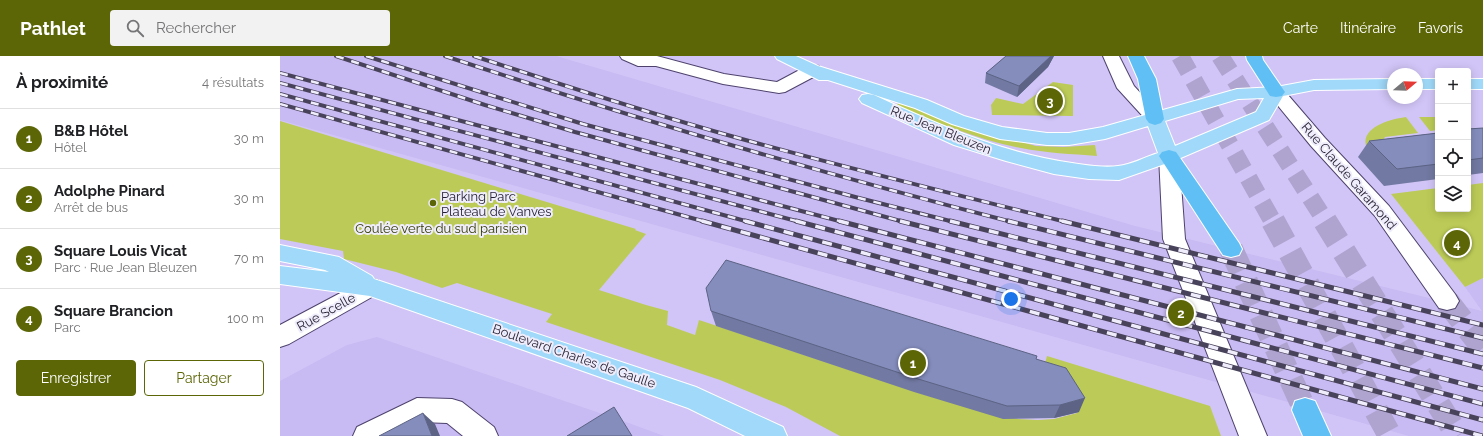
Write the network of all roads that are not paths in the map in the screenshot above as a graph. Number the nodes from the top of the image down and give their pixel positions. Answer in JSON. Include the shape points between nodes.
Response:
{"nodes":[{"id":1,"x":628,"y":56,"type":"edge"},
{"id":2,"x":783,"y":56,"type":"edge"},
{"id":3,"x":1111,"y":56,"type":"edge"},
{"id":4,"x":1136,"y":56,"type":"edge"},
{"id":5,"x":1254,"y":56,"type":"edge"},
{"id":6,"x":813,"y":70,"type":"junction"},
{"id":7,"x":1387,"y":84,"type":"edge"},
{"id":8,"x":1423,"y":84,"type":"edge"},
{"id":9,"x":1435,"y":84,"type":"edge"},
{"id":10,"x":1471,"y":84,"type":"edge"},
{"id":11,"x":1483,"y":84,"type":"edge"},
{"id":12,"x":1276,"y":92,"type":"junction"},
{"id":13,"x":1155,"y":119,"type":"junction"},
{"id":14,"x":1169,"y":156,"type":"junction"},
{"id":15,"x":1231,"y":249,"type":"tunnel mouth"},
{"id":16,"x":280,"y":253,"type":"edge"},
{"id":17,"x":280,"y":275,"type":"edge"},
{"id":18,"x":372,"y":287,"type":"junction"},
{"id":19,"x":1447,"y":301,"type":"tunnel mouth"},
{"id":20,"x":280,"y":337,"type":"edge"},
{"id":21,"x":1305,"y":410,"type":"tunnel mouth"},
{"id":22,"x":367,"y":436,"type":"edge"},
{"id":23,"x":484,"y":436,"type":"edge"},
{"id":24,"x":773,"y":436,"type":"edge"},
{"id":25,"x":1253,"y":436,"type":"edge"},
{"id":26,"x":1317,"y":436,"type":"edge"}],
"edges":[{"from":1,"to":6,"type":"street","via":[[638,62],[657,61],[723,79],[779,88]]},
{"from":2,"to":6,"type":"main road","name":"Rue Jean Bleuzen"},
{"from":3,"to":13,"type":"street","via":[[1126,88]]},
{"from":4,"to":13,"type":"highway","via":[[1146,79]]},
{"from":5,"to":12,"type":"highway"},
{"from":6,"to":13,"type":"main road","name":"Rue Jean Bleuzen","via":[[920,104],[958,120],[1000,133],[1020,136],[1069,139],[1105,133]]},
{"from":6,"to":14,"type":"main road","name":"Rue Jean Bleuzen","via":[[925,126],[961,141],[1012,157],[1054,167],[1119,173]]},
{"from":7,"to":12,"type":"main road","name":"Rue Jean Bleuzen","via":[[1314,85]]},
{"from":8,"to":9,"type":"main road"},
{"from":10,"to":11,"type":"main road"},
{"from":12,"to":13,"type":"main road","name":"Rue Jean Bleuzen","via":[[1237,94]]},
{"from":12,"to":14,"type":"main road","name":"Rue Jean Bleuzen","via":[[1263,116]]},
{"from":12,"to":19,"type":"street","name":"Rue Claude Garamond","via":[[1382,211]]},
{"from":13,"to":14,"type":"main road"},
{"from":14,"to":15,"type":"highway"},
{"from":14,"to":25,"type":"street","via":[[1174,239]]},
{"from":16,"to":18,"type":"main road","name":"Boulevard Charles de Gaulle","via":[[331,263]]},
{"from":17,"to":18,"type":"main road","name":"Boulevard Charles de Gaulle"},
{"from":18,"to":20,"type":"street","name":"Rue Scelle"},
{"from":18,"to":24,"type":"main road","name":"Boulevard Charles de Gaulle","via":[[696,399]]},
{"from":21,"to":26,"type":"highway"},
{"from":22,"to":23,"type":"street","via":[[417,410],[452,411]]}]}
